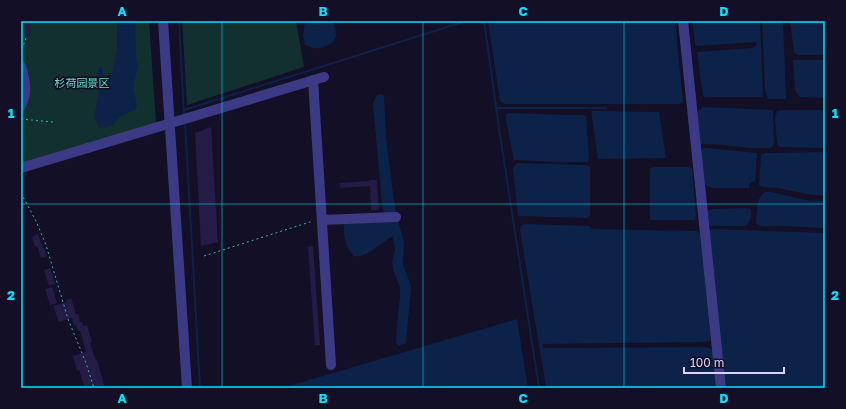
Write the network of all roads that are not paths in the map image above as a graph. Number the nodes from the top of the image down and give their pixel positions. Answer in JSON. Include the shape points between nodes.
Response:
{"nodes":[{"id":1,"x":163,"y":21,"type":"edge"},
{"id":2,"x":683,"y":21,"type":"edge"},
{"id":3,"x":21,"y":66,"type":"edge"},
{"id":4,"x":324,"y":77,"type":"dead end"},
{"id":5,"x":313,"y":80,"type":"junction"},
{"id":6,"x":21,"y":106,"type":"edge"},
{"id":7,"x":169,"y":123,"type":"junction"},
{"id":8,"x":21,"y":168,"type":"edge"},
{"id":9,"x":396,"y":217,"type":"dead end"},
{"id":10,"x":322,"y":220,"type":"junction"},
{"id":11,"x":331,"y":365,"type":"dead end"},
{"id":12,"x":187,"y":388,"type":"edge"},
{"id":13,"x":720,"y":388,"type":"edge"}],
"edges":[{"from":1,"to":7,"type":"street"},
{"from":2,"to":13,"type":"street"},
{"from":3,"to":6,"type":"street","via":[[26,92]]},
{"from":4,"to":5,"type":"street"},
{"from":5,"to":7,"type":"street"},
{"from":5,"to":10,"type":"street"},
{"from":7,"to":8,"type":"street"},
{"from":7,"to":12,"type":"street"},
{"from":9,"to":10,"type":"street"},
{"from":10,"to":11,"type":"street"}]}
